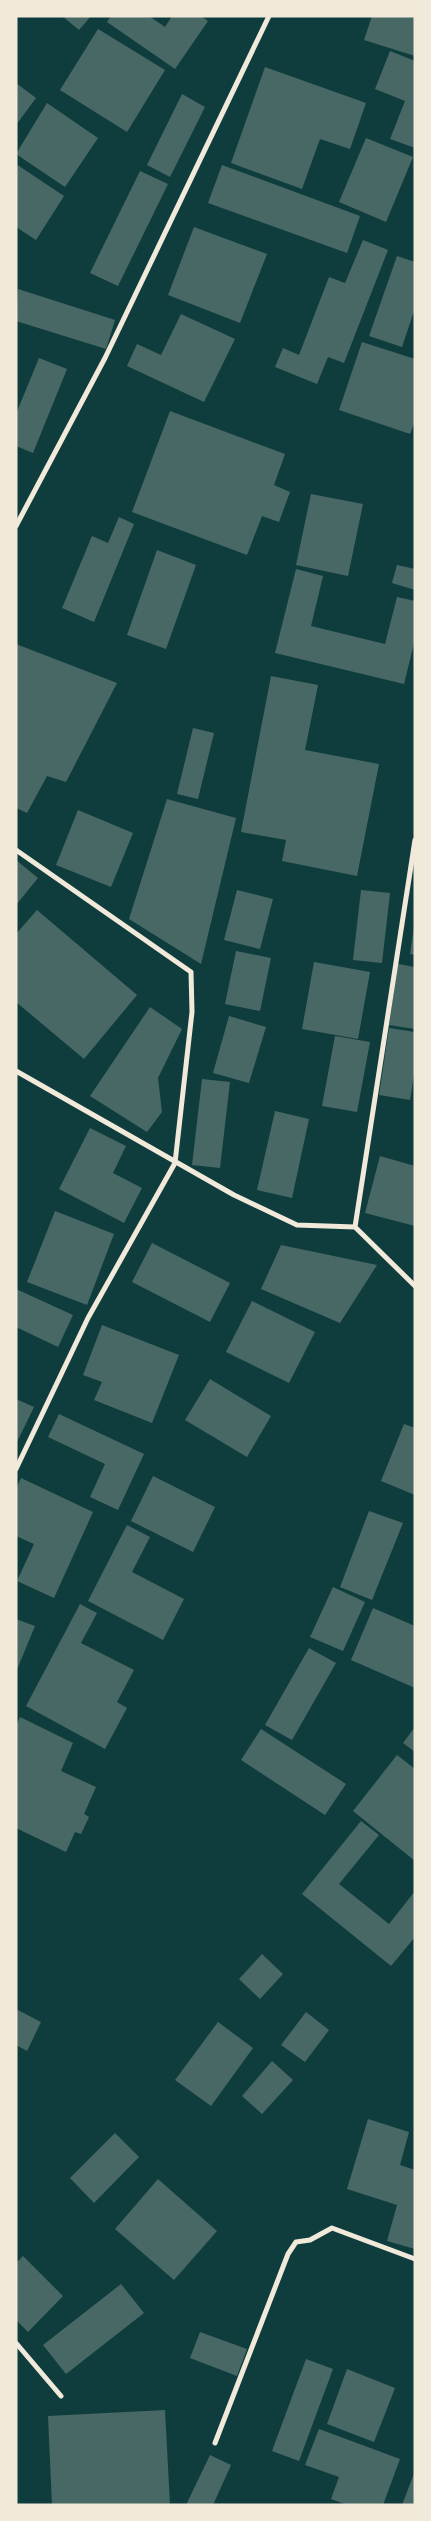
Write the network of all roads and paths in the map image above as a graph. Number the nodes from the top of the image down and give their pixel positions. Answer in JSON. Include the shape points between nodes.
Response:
{"nodes":[{"id":1,"x":269,"y":16,"type":"edge"},
{"id":2,"x":16,"y":526,"type":"edge"},
{"id":3,"x":415,"y":840,"type":"edge"},
{"id":4,"x":16,"y":850,"type":"edge"},
{"id":5,"x":16,"y":1071,"type":"edge"},
{"id":6,"x":175,"y":1163,"type":"junction"},
{"id":7,"x":354,"y":1227,"type":"junction"},
{"id":8,"x":415,"y":1286,"type":"edge"},
{"id":9,"x":16,"y":1469,"type":"edge"},
{"id":10,"x":415,"y":2259,"type":"edge"},
{"id":11,"x":16,"y":2343,"type":"edge"},
{"id":12,"x":62,"y":2396,"type":"dead end"},
{"id":13,"x":216,"y":2443,"type":"dead end"}],
"edges":[{"from":1,"to":2,"type":"street","via":[[105,358]]},
{"from":3,"to":7,"type":"street"},
{"from":4,"to":6,"type":"street","via":[[191,972],[192,1012]]},
{"from":5,"to":6,"type":"street"},
{"from":6,"to":7,"type":"street","via":[[297,1225]]},
{"from":6,"to":9,"type":"street","via":[[88,1318]]},
{"from":7,"to":8,"type":"street"},
{"from":10,"to":13,"type":"street","via":[[332,2228],[310,2240],[296,2242],[288,2254]]},
{"from":11,"to":12,"type":"street"}]}
